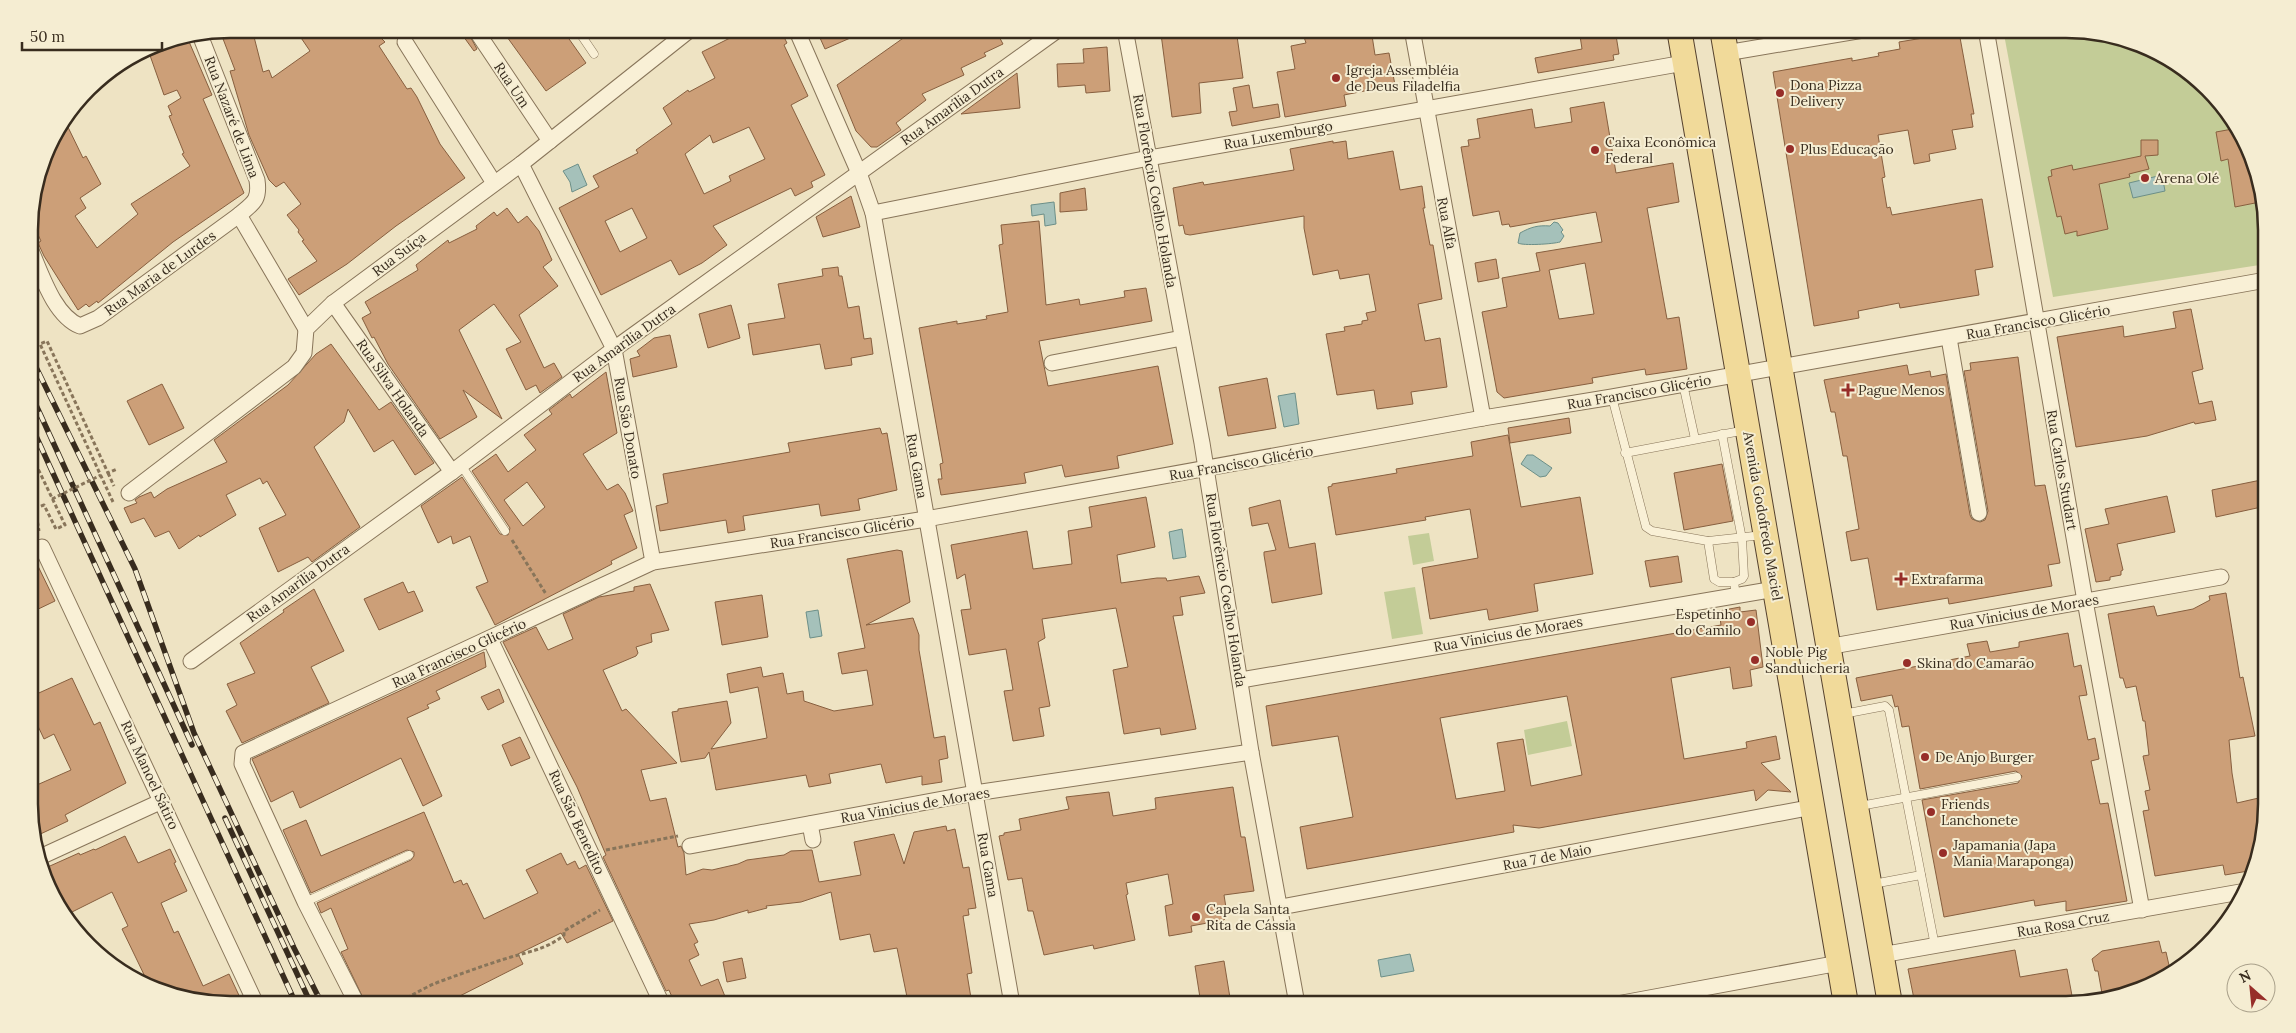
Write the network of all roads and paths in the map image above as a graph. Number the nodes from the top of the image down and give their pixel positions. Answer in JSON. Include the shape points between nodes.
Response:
{"nodes":[{"id":1,"x":480,"y":38,"type":"edge"},
{"id":2,"x":583,"y":38,"type":"edge"},
{"id":3,"x":680,"y":38,"type":"edge"},
{"id":4,"x":800,"y":38,"type":"edge"},
{"id":5,"x":1046,"y":38,"type":"edge"},
{"id":6,"x":1127,"y":38,"type":"edge"},
{"id":7,"x":1413,"y":38,"type":"edge"},
{"id":8,"x":1680,"y":38,"type":"edge"},
{"id":9,"x":1724,"y":38,"type":"edge"},
{"id":10,"x":1815,"y":38,"type":"edge"},
{"id":11,"x":1988,"y":38,"type":"edge"},
{"id":12,"x":202,"y":39,"type":"edge"},
{"id":13,"x":405,"y":42,"type":"dead end"},
{"id":14,"x":1726,"y":53,"type":"junction"},
{"id":15,"x":594,"y":54,"type":"dead end"},
{"id":16,"x":1684,"y":63,"type":"junction"},
{"id":17,"x":1425,"y":109,"type":"junction"},
{"id":18,"x":550,"y":141,"type":"junction"},
{"id":19,"x":1149,"y":158,"type":"junction"},
{"id":20,"x":521,"y":164,"type":"junction"},
{"id":21,"x":859,"y":173,"type":"junction"},
{"id":22,"x":494,"y":183,"type":"junction"},
{"id":23,"x":256,"y":201,"type":"joint"},
{"id":24,"x":873,"y":213,"type":"junction"},
{"id":25,"x":239,"y":215,"type":"junction"},
{"id":26,"x":38,"y":265,"type":"edge"},
{"id":27,"x":2258,"y":281,"type":"edge"},
{"id":28,"x":333,"y":303,"type":"junction"},
{"id":29,"x":2036,"y":322,"type":"junction"},
{"id":30,"x":306,"y":329,"type":"junction"},
{"id":31,"x":1182,"y":338,"type":"junction"},
{"id":32,"x":1949,"y":338,"type":"junction"},
{"id":33,"x":614,"y":349,"type":"junction"},
{"id":34,"x":1052,"y":362,"type":"dead end"},
{"id":35,"x":1781,"y":367,"type":"junction"},
{"id":36,"x":1738,"y":375,"type":"junction"},
{"id":37,"x":1683,"y":384,"type":"junction"},
{"id":38,"x":1612,"y":397,"type":"junction"},
{"id":39,"x":1483,"y":418,"type":"junction"},
{"id":40,"x":1748,"y":429,"type":"junction"},
{"id":41,"x":1722,"y":434,"type":"junction"},
{"id":42,"x":1695,"y":439,"type":"junction"},
{"id":43,"x":1625,"y":452,"type":"junction"},
{"id":44,"x":456,"y":468,"type":"junction"},
{"id":45,"x":38,"y":469,"type":"edge"},
{"id":46,"x":117,"y":469,"type":"dead end"},
{"id":47,"x":1206,"y":469,"type":"junction"},
{"id":48,"x":129,"y":493,"type":"dead end"},
{"id":49,"x":52,"y":499,"type":"junction"},
{"id":50,"x":38,"y":507,"type":"edge"},
{"id":51,"x":1979,"y":513,"type":"dead end"},
{"id":52,"x":926,"y":519,"type":"junction"},
{"id":53,"x":505,"y":531,"type":"joint"},
{"id":54,"x":1766,"y":535,"type":"junction"},
{"id":55,"x":1742,"y":539,"type":"junction"},
{"id":56,"x":1708,"y":541,"type":"junction"},
{"id":57,"x":38,"y":554,"type":"edge"},
{"id":58,"x":652,"y":562,"type":"junction"},
{"id":59,"x":2221,"y":577,"type":"dead end"},
{"id":60,"x":1735,"y":589,"type":"junction"},
{"id":61,"x":1775,"y":589,"type":"junction"},
{"id":62,"x":2084,"y":601,"type":"junction"},
{"id":63,"x":555,"y":609,"type":"junction"},
{"id":64,"x":490,"y":639,"type":"junction"},
{"id":65,"x":1827,"y":647,"type":"junction"},
{"id":66,"x":191,"y":661,"type":"dead end"},
{"id":67,"x":1241,"y":680,"type":"junction"},
{"id":68,"x":1839,"y":715,"type":"junction"},
{"id":69,"x":1251,"y":752,"type":"junction"},
{"id":70,"x":2017,"y":777,"type":"dead end"},
{"id":71,"x":975,"y":793,"type":"junction"},
{"id":72,"x":1905,"y":798,"type":"junction"},
{"id":73,"x":162,"y":801,"type":"junction"},
{"id":74,"x":1813,"y":807,"type":"junction"},
{"id":75,"x":1855,"y":807,"type":"junction"},
{"id":76,"x":810,"y":824,"type":"junction"},
{"id":77,"x":813,"y":840,"type":"dead end"},
{"id":78,"x":690,"y":846,"type":"joint"},
{"id":79,"x":592,"y":853,"type":"junction"},
{"id":80,"x":45,"y":855,"type":"edge"},
{"id":81,"x":409,"y":855,"type":"dead end"},
{"id":82,"x":1921,"y":875,"type":"junction"},
{"id":83,"x":1868,"y":884,"type":"junction"},
{"id":84,"x":2237,"y":893,"type":"edge"},
{"id":85,"x":305,"y":902,"type":"junction"},
{"id":86,"x":613,"y":903,"type":"junction"},
{"id":87,"x":1281,"y":907,"type":"junction"},
{"id":88,"x":2142,"y":910,"type":"junction"},
{"id":89,"x":1934,"y":946,"type":"junction"},
{"id":90,"x":1881,"y":955,"type":"junction"},
{"id":91,"x":1839,"y":963,"type":"junction"},
{"id":92,"x":252,"y":996,"type":"edge"},
{"id":93,"x":353,"y":996,"type":"edge"},
{"id":94,"x":410,"y":996,"type":"edge"},
{"id":95,"x":658,"y":996,"type":"edge"},
{"id":96,"x":1011,"y":996,"type":"edge"},
{"id":97,"x":1296,"y":996,"type":"edge"},
{"id":98,"x":1662,"y":996,"type":"edge"},
{"id":99,"x":1845,"y":996,"type":"edge"},
{"id":100,"x":1889,"y":996,"type":"edge"}],
"edges":[{"from":1,"to":18,"type":"street","name":"Rua Um"},
{"from":2,"to":15,"type":"lane"},
{"from":3,"to":18,"type":"street","name":"Rua Suíça"},
{"from":4,"to":21,"type":"street","name":"Rua Gama"},
{"from":5,"to":21,"type":"street","name":"Rua Amarília Dutra"},
{"from":6,"to":19,"type":"street","name":"Rua Florêncio Coelho Holanda"},
{"from":7,"to":17,"type":"street","name":"Rua Alfa"},
{"from":8,"to":16,"type":"main road","name":"Avenida Godofredo Maciel"},
{"from":9,"to":14,"type":"main road"},
{"from":10,"to":14,"type":"street"},
{"from":11,"to":29,"type":"street","name":"Rua Carlos Studart"},
{"from":12,"to":23,"type":"street","name":"Rua Nazaré de Lima","via":[[256,180]]},
{"from":13,"to":22,"type":"street"},
{"from":14,"to":35,"type":"main road"},
{"from":16,"to":17,"type":"street","name":"Rua Luxemburgo"},
{"from":16,"to":36,"type":"main road","name":"Avenida Godofredo Maciel"},
{"from":17,"to":19,"type":"street","name":"Rua Luxemburgo"},
{"from":17,"to":39,"type":"street","name":"Rua Alfa"},
{"from":18,"to":20,"type":"street","name":"Rua Suíça"},
{"from":19,"to":24,"type":"street","name":"Rua Luxemburgo"},
{"from":19,"to":31,"type":"street","name":"Rua Florêncio Coelho Holanda"},
{"from":20,"to":22,"type":"street","name":"Rua Suíça"},
{"from":20,"to":33,"type":"street","name":"Rua São Donato"},
{"from":21,"to":24,"type":"street","name":"Rua Gama"},
{"from":21,"to":33,"type":"street","name":"Rua Amarília Dutra"},
{"from":22,"to":28,"type":"street","name":"Rua Suíça"},
{"from":23,"to":25,"type":"street","name":"Rua Maria de Lurdes"},
{"from":24,"to":52,"type":"street","name":"Rua Gama"},
{"from":25,"to":26,"type":"street","name":"Rua Maria de Lurdes","via":[[98,318],[80,326],[60,313]]},
{"from":25,"to":30,"type":"street"},
{"from":27,"to":29,"type":"street","name":"Rua Francisco Glicério"},
{"from":28,"to":30,"type":"street","name":"Rua Suíça"},
{"from":28,"to":44,"type":"street","name":"Rua Silva Holanda"},
{"from":29,"to":32,"type":"street","name":"Rua Francisco Glicério"},
{"from":29,"to":62,"type":"street","name":"Rua Carlos Studart"},
{"from":30,"to":48,"type":"street","via":[[304,352],[294,367]]},
{"from":31,"to":34,"type":"street"},
{"from":31,"to":47,"type":"street","name":"Rua Florêncio Coelho Holanda"},
{"from":32,"to":35,"type":"street","name":"Rua Francisco Glicério"},
{"from":32,"to":51,"type":"street"},
{"from":33,"to":44,"type":"street","name":"Rua Amarília Dutra"},
{"from":33,"to":58,"type":"street","name":"Rua São Donato"},
{"from":35,"to":36,"type":"street","name":"Rua Francisco Glicério"},
{"from":35,"to":65,"type":"main road"},
{"from":36,"to":37,"type":"street","name":"Rua Francisco Glicério"},
{"from":36,"to":40,"type":"main road","name":"Avenida Godofredo Maciel"},
{"from":37,"to":38,"type":"street","name":"Rua Francisco Glicério"},
{"from":37,"to":42,"type":"lane"},
{"from":38,"to":39,"type":"street","name":"Rua Francisco Glicério"},
{"from":38,"to":43,"type":"lane"},
{"from":39,"to":47,"type":"street","name":"Rua Francisco Glicério"},
{"from":40,"to":41,"type":"lane"},
{"from":40,"to":54,"type":"main road","name":"Avenida Godofredo Maciel"},
{"from":41,"to":42,"type":"lane"},
{"from":41,"to":55,"type":"lane"},
{"from":42,"to":43,"type":"lane"},
{"from":43,"to":56,"type":"lane","via":[[1646,528],[1652,532]]},
{"from":44,"to":53,"type":"lane"},
{"from":44,"to":66,"type":"street","name":"Rua Amarília Dutra"},
{"from":45,"to":49,"type":"path"},
{"from":46,"to":49,"type":"path","bridge":true,"via":[[108,473],[48,341],[40,344],[101,475]]},
{"from":47,"to":52,"type":"street","name":"Rua Francisco Glicério"},
{"from":47,"to":67,"type":"street","name":"Rua Florêncio Coelho Holanda"},
{"from":49,"to":50,"type":"path","via":[[64,525],[56,529],[44,505]]},
{"from":52,"to":58,"type":"street","name":"Rua Francisco Glicério"},
{"from":52,"to":71,"type":"street","name":"Rua Gama"},
{"from":53,"to":63,"type":"path"},
{"from":54,"to":55,"type":"lane"},
{"from":54,"to":61,"type":"main road","name":"Avenida Godofredo Maciel"},
{"from":55,"to":56,"type":"lane"},
{"from":55,"to":60,"type":"lane","via":[[1744,576]]},
{"from":56,"to":60,"type":"lane","via":[[1714,579]]},
{"from":57,"to":73,"type":"street","name":"Rua Manoel Sátiro"},
{"from":58,"to":63,"type":"street","name":"Rua Francisco Glicério"},
{"from":59,"to":62,"type":"street","name":"Rua Vinicius de Moraes"},
{"from":60,"to":61,"type":"street","name":"Rua Vinicius de Moraes"},
{"from":60,"to":67,"type":"street","name":"Rua Vinicius de Moraes"},
{"from":61,"to":74,"type":"main road","name":"Avenida Godofredo Maciel"},
{"from":62,"to":65,"type":"street","name":"Rua Vinicius de Moraes"},
{"from":62,"to":88,"type":"street","name":"Rua Carlos Studart"},
{"from":63,"to":64,"type":"street","name":"Rua Francisco Glicério"},
{"from":64,"to":79,"type":"street","name":"Rua São Benedito"},
{"from":64,"to":85,"type":"street","name":"Rua Francisco Glicério","via":[[244,753],[242,764]]},
{"from":65,"to":68,"type":"main road"},
{"from":67,"to":69,"type":"street","name":"Rua Florêncio Coelho Holanda"},
{"from":68,"to":72,"type":"lane","via":[[1887,708]]},
{"from":68,"to":75,"type":"main road"},
{"from":69,"to":71,"type":"street","name":"Rua Vinicius de Moraes"},
{"from":69,"to":87,"type":"street","name":"Rua Florêncio Coelho Holanda"},
{"from":70,"to":72,"type":"lane"},
{"from":71,"to":76,"type":"street","name":"Rua Vinicius de Moraes"},
{"from":71,"to":96,"type":"street","name":"Rua Gama"},
{"from":72,"to":75,"type":"lane"},
{"from":72,"to":82,"type":"lane"},
{"from":73,"to":80,"type":"street"},
{"from":73,"to":92,"type":"street","name":"Rua Manoel Sátiro"},
{"from":74,"to":87,"type":"street","name":"Rua 7 de Maio"},
{"from":74,"to":91,"type":"main road","name":"Avenida Godofredo Maciel"},
{"from":75,"to":83,"type":"main road"},
{"from":76,"to":77,"type":"street"},
{"from":76,"to":78,"type":"street","name":"Rua Vinicius de Moraes"},
{"from":78,"to":79,"type":"path","via":[[688,834]]},
{"from":79,"to":86,"type":"street","name":"Rua São Benedito"},
{"from":81,"to":85,"type":"lane"},
{"from":82,"to":83,"type":"lane"},
{"from":82,"to":89,"type":"lane"},
{"from":83,"to":90,"type":"main road"},
{"from":84,"to":88,"type":"street","name":"Rua Rosa Cruz"},
{"from":85,"to":93,"type":"street"},
{"from":86,"to":94,"type":"path","via":[[564,931],[564,935],[540,951],[444,980]]},
{"from":86,"to":95,"type":"street","name":"Rua São Benedito"},
{"from":87,"to":97,"type":"street","name":"Rua Florêncio Coelho Holanda"},
{"from":88,"to":89,"type":"street","name":"Rua Rosa Cruz"},
{"from":89,"to":90,"type":"street","name":"Rua Rosa Cruz"},
{"from":90,"to":100,"type":"main road"},
{"from":91,"to":98,"type":"street"},
{"from":91,"to":99,"type":"main road","name":"Avenida Godofredo Maciel"}]}
